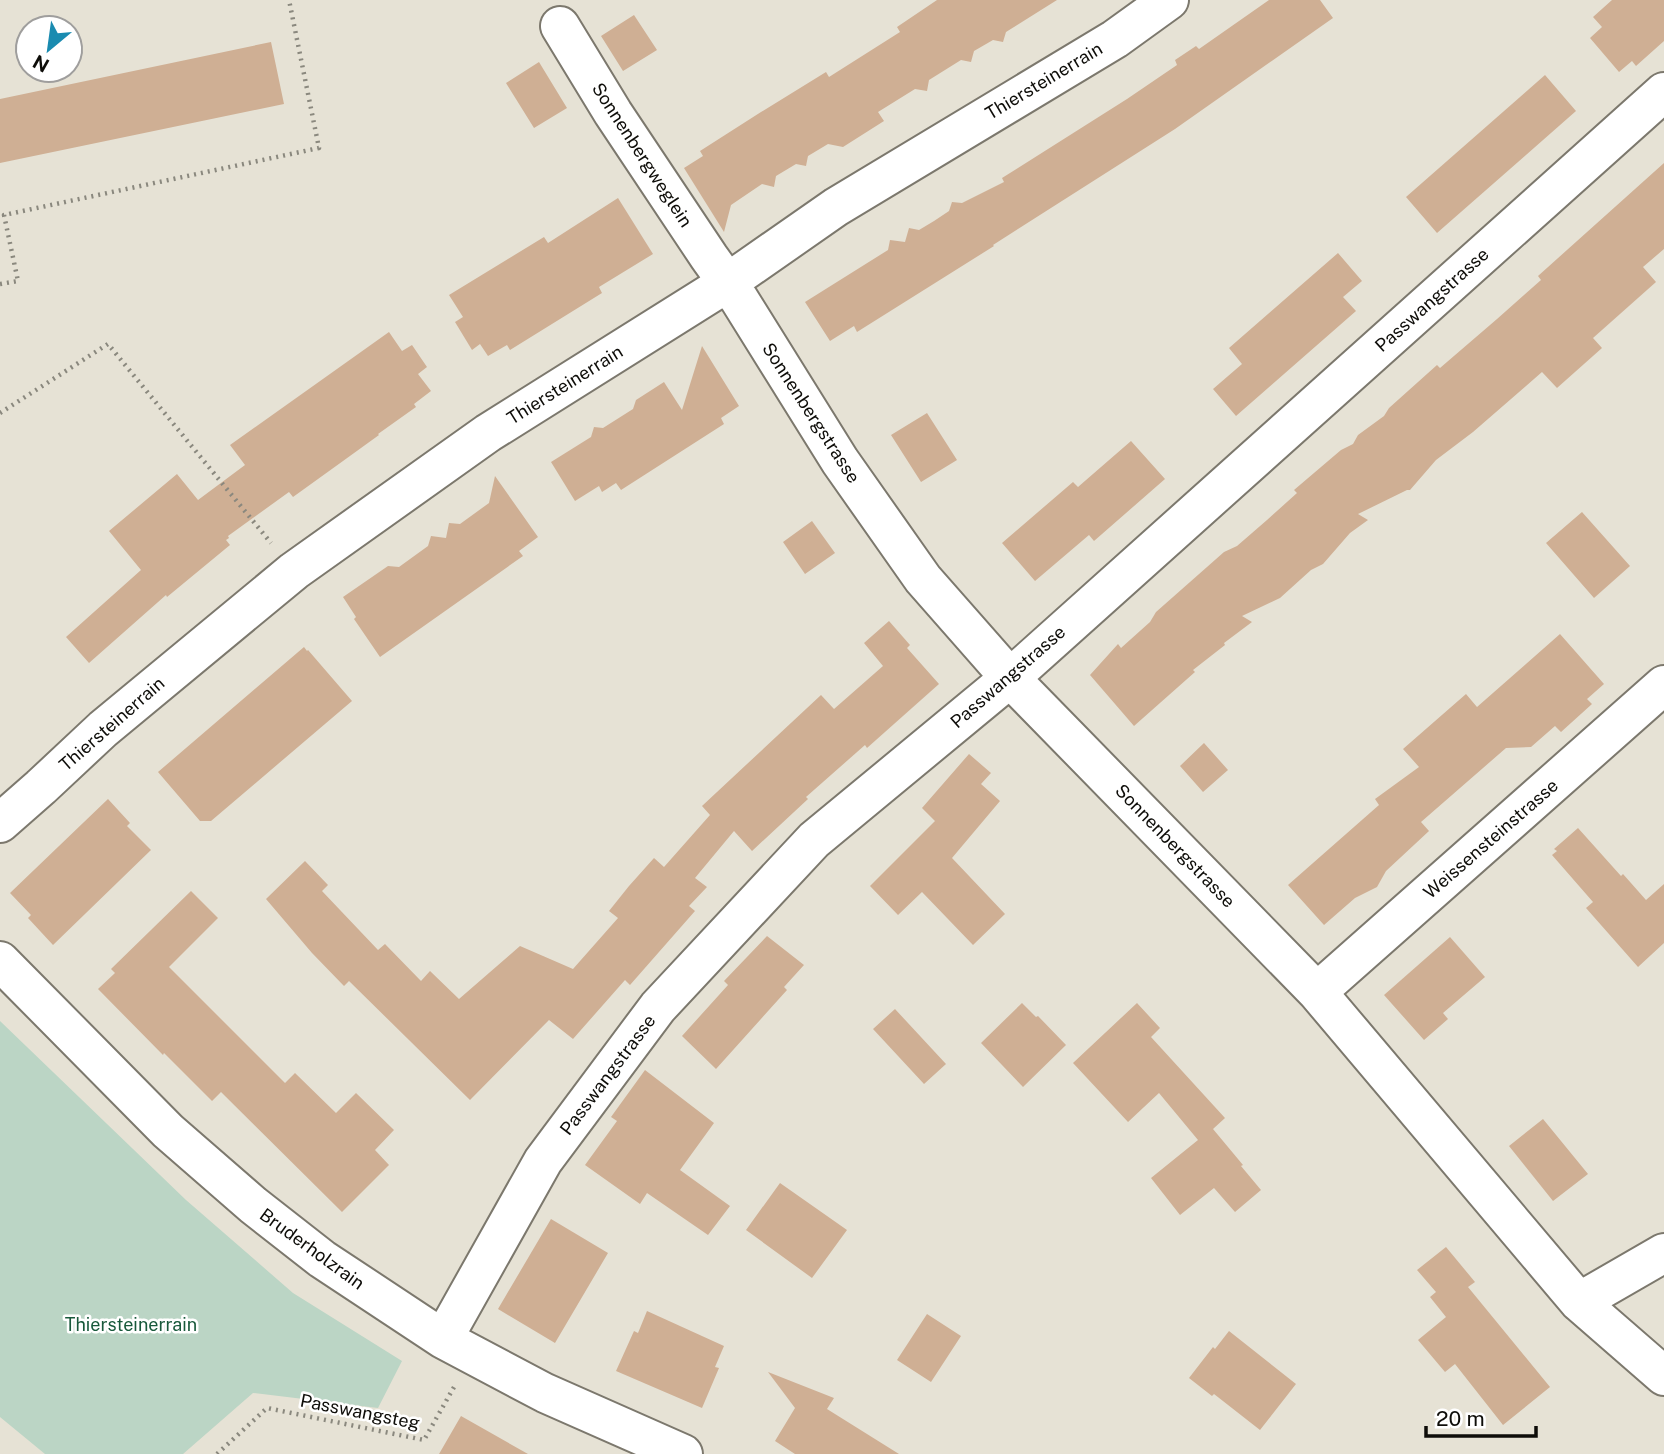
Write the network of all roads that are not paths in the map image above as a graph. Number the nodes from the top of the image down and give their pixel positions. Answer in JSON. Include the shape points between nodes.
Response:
{"nodes":[{"id":1,"x":1169,"y":0,"type":"edge"},
{"id":2,"x":560,"y":26,"type":"dead end"},
{"id":3,"x":1664,"y":92,"type":"edge"},
{"id":4,"x":727,"y":283,"type":"junction"},
{"id":5,"x":1010,"y":678,"type":"junction"},
{"id":6,"x":1664,"y":685,"type":"edge"},
{"id":7,"x":0,"y":822,"type":"edge"},
{"id":8,"x":0,"y":961,"type":"edge"},
{"id":9,"x":1317,"y":992,"type":"junction"},
{"id":10,"x":1664,"y":1253,"type":"edge"},
{"id":11,"x":1579,"y":1302,"type":"junction"},
{"id":12,"x":443,"y":1339,"type":"junction"},
{"id":13,"x":1664,"y":1376,"type":"edge"},
{"id":14,"x":683,"y":1454,"type":"edge"}],
"edges":[{"from":1,"to":4,"type":"street","name":"Thiersteinerrain","via":[[1115,38],[836,207]]},
{"from":2,"to":4,"type":"street","name":"Sonnenbergweglein"},
{"from":3,"to":5,"type":"street","name":"Passwangstrasse"},
{"from":4,"to":5,"type":"street","name":"Sonnenbergstrasse","via":[[840,461],[923,579]]},
{"from":4,"to":7,"type":"street","name":"Thiersteinerrain","via":[[488,433],[294,571],[103,729]]},
{"from":5,"to":9,"type":"street","name":"Sonnenbergstrasse"},
{"from":5,"to":12,"type":"street","name":"Passwangstrasse","via":[[814,840],[658,1007],[543,1161]]},
{"from":6,"to":9,"type":"street","name":"Weissensteinstrasse"},
{"from":8,"to":12,"type":"street","name":"Bruderholzrain","via":[[168,1130],[253,1205],[323,1259]]},
{"from":9,"to":11,"type":"street","name":"Sonnenbergstrasse"},
{"from":10,"to":11,"type":"street"},
{"from":11,"to":13,"type":"street","name":"Sonnenbergstrasse"},
{"from":12,"to":14,"type":"street","name":"Bruderholzrain","via":[[545,1394]]}]}
